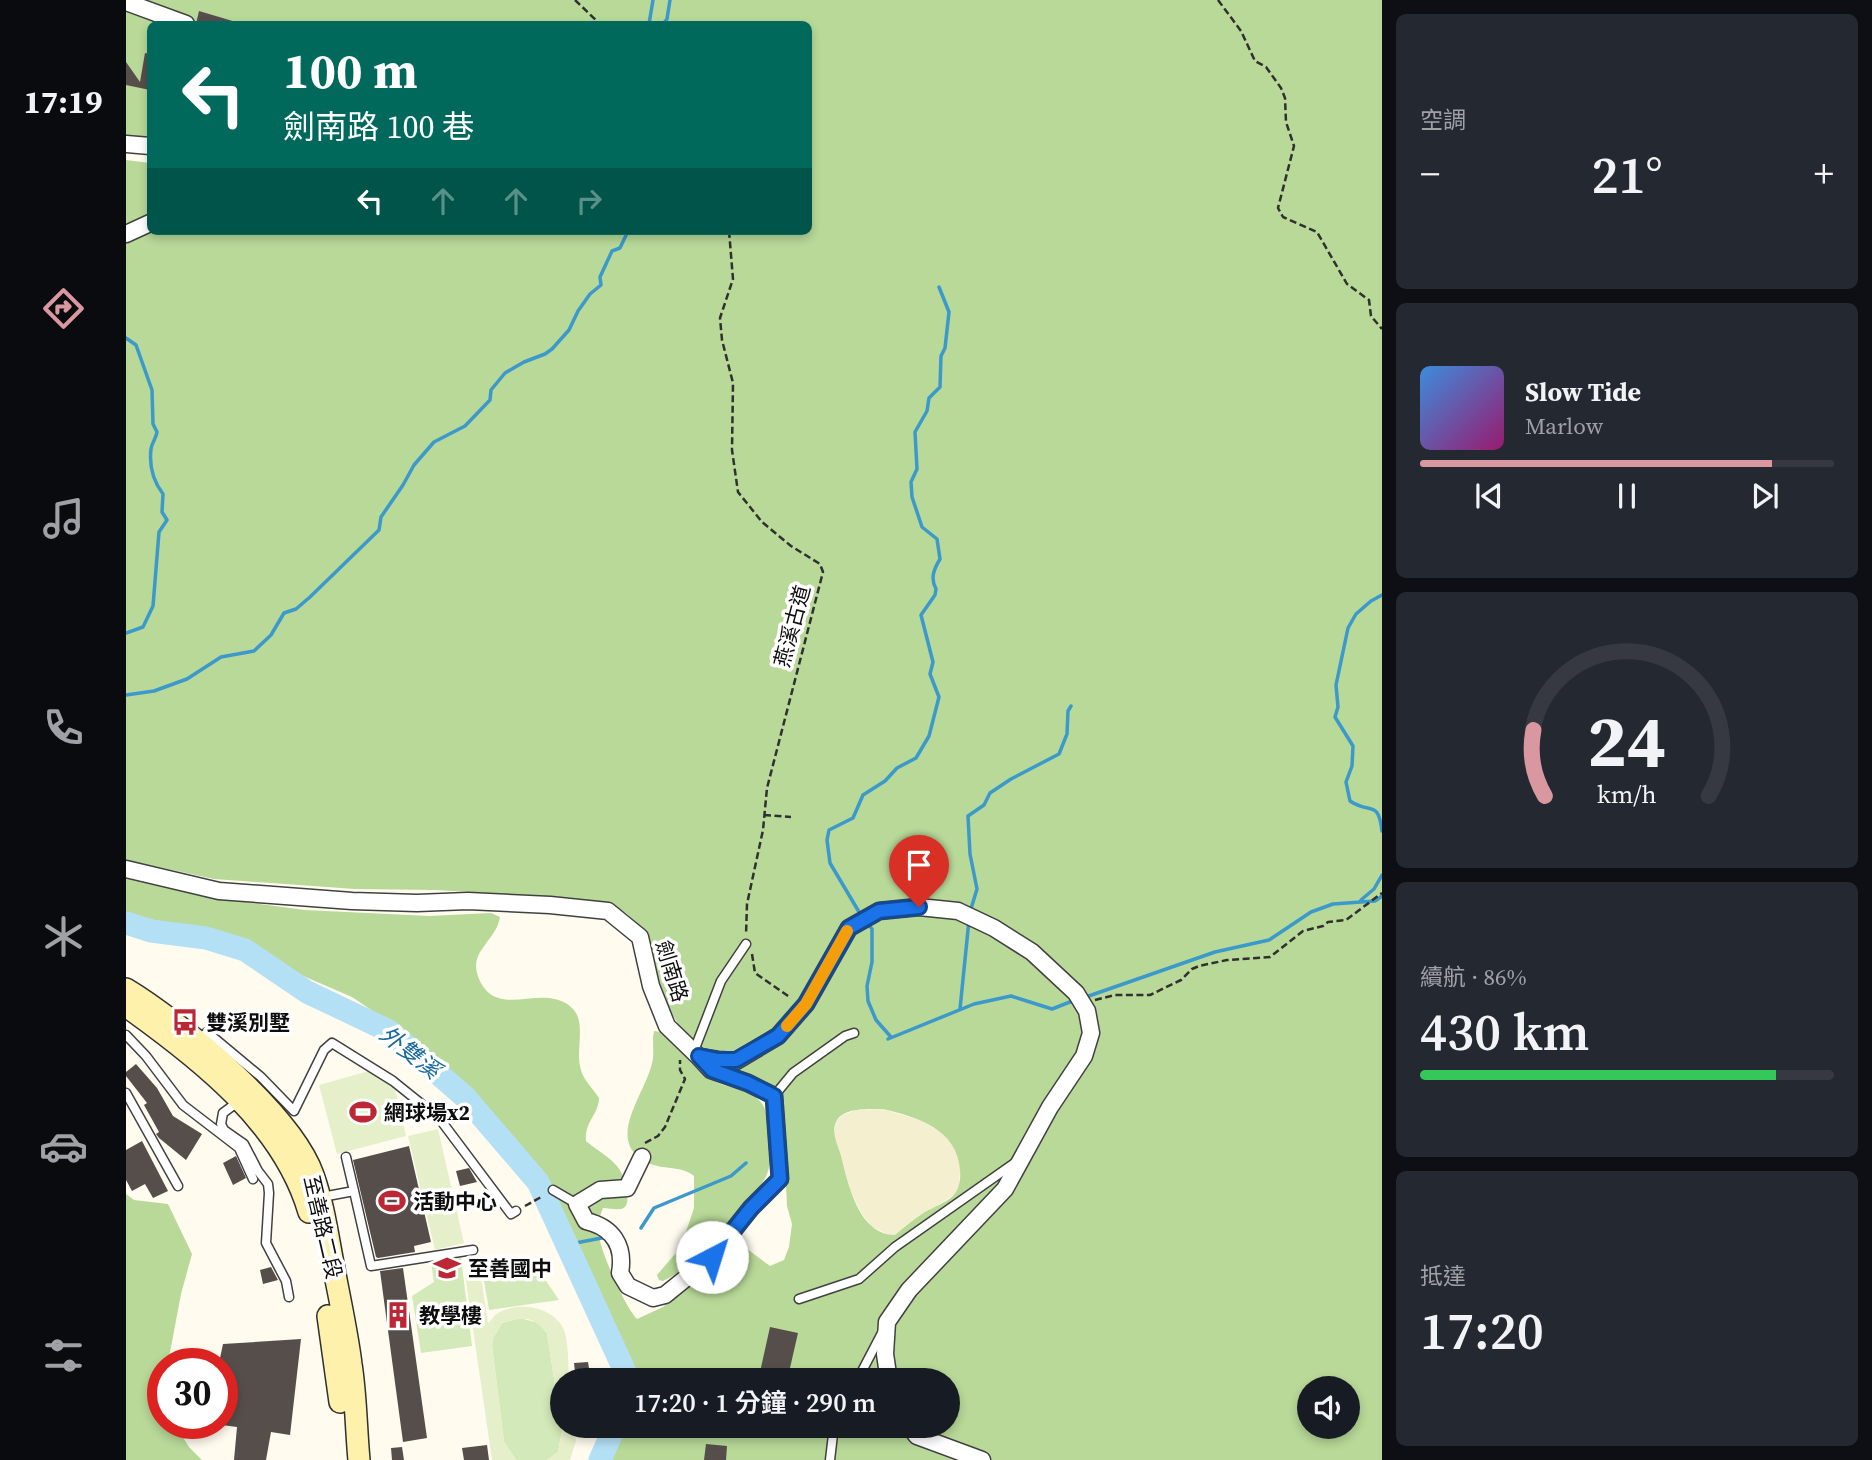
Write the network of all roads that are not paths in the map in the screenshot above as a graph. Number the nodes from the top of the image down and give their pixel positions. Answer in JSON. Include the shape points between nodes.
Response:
{"nodes":[{"id":1,"x":126,"y":2,"type":"edge"},
{"id":2,"x":178,"y":21,"type":"edge"},
{"id":3,"x":126,"y":144,"type":"edge"},
{"id":4,"x":147,"y":146,"type":"edge"},
{"id":5,"x":147,"y":224,"type":"edge"},
{"id":6,"x":126,"y":234,"type":"edge"},
{"id":7,"x":126,"y":869,"type":"edge"},
{"id":8,"x":746,"y":944,"type":"road end"},
{"id":9,"x":126,"y":989,"type":"edge"},
{"id":10,"x":126,"y":1006,"type":"edge"},
{"id":11,"x":854,"y":1033,"type":"dead end"},
{"id":12,"x":126,"y":1035,"type":"edge"},
{"id":13,"x":198,"y":1041,"type":"junction"},
{"id":14,"x":696,"y":1054,"type":"junction"},
{"id":15,"x":126,"y":1093,"type":"edge"},
{"id":16,"x":774,"y":1096,"type":"junction"},
{"id":17,"x":239,"y":1101,"type":"junction"},
{"id":18,"x":346,"y":1157,"type":"dead end"},
{"id":19,"x":642,"y":1157,"type":"road end"},
{"id":20,"x":1022,"y":1158,"type":"junction"},
{"id":21,"x":253,"y":1179,"type":"dead end"},
{"id":22,"x":178,"y":1186,"type":"dead end"},
{"id":23,"x":552,"y":1190,"type":"road end"},
{"id":24,"x":354,"y":1191,"type":"junction"},
{"id":25,"x":319,"y":1197,"type":"junction"},
{"id":26,"x":577,"y":1204,"type":"junction"},
{"id":27,"x":516,"y":1211,"type":"road end"},
{"id":28,"x":473,"y":1250,"type":"dead end"},
{"id":29,"x":289,"y":1297,"type":"dead end"},
{"id":30,"x":799,"y":1299,"type":"dead end"},
{"id":31,"x":887,"y":1322,"type":"junction"},
{"id":32,"x":864,"y":1368,"type":"edge"},
{"id":33,"x":887,"y":1368,"type":"edge"},
{"id":34,"x":833,"y":1438,"type":"edge"},
{"id":35,"x":922,"y":1438,"type":"edge"},
{"id":36,"x":345,"y":1460,"type":"edge"},
{"id":37,"x":359,"y":1460,"type":"edge"},
{"id":38,"x":831,"y":1460,"type":"edge"},
{"id":39,"x":982,"y":1460,"type":"edge"}],
"edges":[{"from":1,"to":2,"type":"street"},
{"from":3,"to":4,"type":"street"},
{"from":5,"to":6,"type":"street"},
{"from":7,"to":14,"type":"street","name":"劍南路","via":[[219,891],[608,911],[640,937],[651,986],[667,1026]]},
{"from":8,"to":14,"type":"lane","via":[[720,981]]},
{"from":9,"to":13,"type":"street","name":"至善路二段","via":[[157,1007]]},
{"from":10,"to":17,"type":"street","name":"至善路二段","via":[[191,1055]]},
{"from":11,"to":16,"type":"lane","via":[[793,1073]]},
{"from":12,"to":21,"type":"lane","via":[[183,1105],[239,1148]]},
{"from":13,"to":25,"type":"street","name":"至善路二段","via":[[266,1106],[296,1142]]},
{"from":13,"to":27,"type":"lane","via":[[207,1032],[294,1111],[332,1042],[393,1081],[439,1118],[511,1214]]},
{"from":14,"to":16,"type":"street","name":"劍南路","via":[[712,1070]]},
{"from":14,"to":20,"type":"street","via":[[736,1060],[778,1036],[806,1004],[849,928],[879,911],[919,907],[958,911],[1032,952],[1087,1011],[1091,1033],[1084,1056]]},
{"from":15,"to":22,"type":"lane"},
{"from":16,"to":26,"type":"street","via":[[780,1179],[712,1257],[666,1295],[653,1298],[628,1286],[620,1273],[616,1238],[600,1224],[586,1221]]},
{"from":17,"to":29,"type":"lane","via":[[223,1113],[221,1124],[244,1144],[268,1184],[266,1243],[286,1281]]},
{"from":17,"to":36,"type":"street","name":"至善路二段","via":[[263,1124],[302,1189],[317,1242]]},
{"from":18,"to":24,"type":"lane"},
{"from":19,"to":26,"type":"street","via":[[627,1188],[600,1190]]},
{"from":20,"to":30,"type":"lane","via":[[895,1247],[859,1279]]},
{"from":20,"to":31,"type":"street","via":[[1005,1189],[909,1290]]},
{"from":23,"to":26,"type":"lane"},
{"from":24,"to":25,"type":"lane"},
{"from":24,"to":28,"type":"lane","via":[[371,1266]]},
{"from":25,"to":37,"type":"street","name":"至善路二段","via":[[351,1364]]},
{"from":31,"to":32,"type":"lane"},
{"from":31,"to":33,"type":"street"},
{"from":34,"to":38,"type":"lane"},
{"from":35,"to":39,"type":"street"}]}
